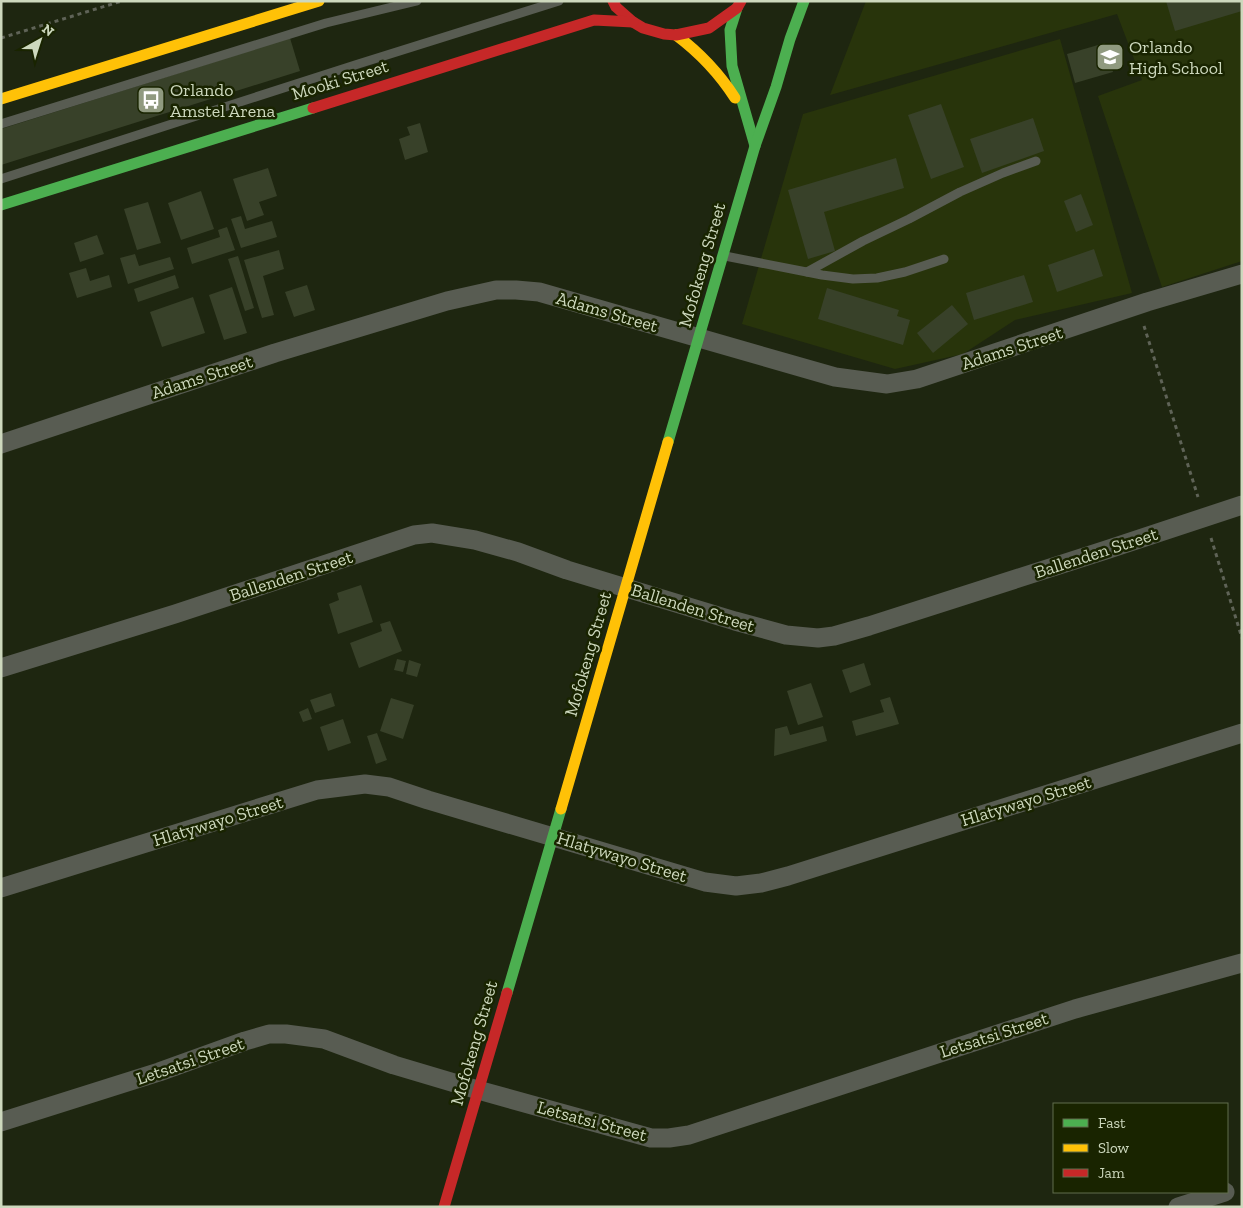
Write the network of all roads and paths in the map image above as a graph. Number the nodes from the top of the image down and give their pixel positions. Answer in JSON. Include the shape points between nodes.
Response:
{"nodes":[{"id":1,"x":122,"y":1,"type":"edge"},
{"id":2,"x":319,"y":1,"type":"edge"},
{"id":3,"x":417,"y":1,"type":"edge"},
{"id":4,"x":559,"y":1,"type":"edge"},
{"id":5,"x":613,"y":1,"type":"edge"},
{"id":6,"x":804,"y":1,"type":"edge"},
{"id":7,"x":739,"y":5,"type":"edge"},
{"id":8,"x":633,"y":22,"type":"junction"},
{"id":9,"x":676,"y":35,"type":"junction"},
{"id":10,"x":1,"y":38,"type":"edge"},
{"id":11,"x":1,"y":98,"type":"edge"},
{"id":12,"x":744,"y":111,"type":"junction"},
{"id":13,"x":1,"y":124,"type":"edge"},
{"id":14,"x":755,"y":146,"type":"junction"},
{"id":15,"x":1036,"y":161,"type":"dead end"},
{"id":16,"x":1,"y":179,"type":"edge"},
{"id":17,"x":1,"y":205,"type":"edge"},
{"id":18,"x":723,"y":256,"type":"junction"},
{"id":19,"x":944,"y":259,"type":"dead end"},
{"id":20,"x":807,"y":272,"type":"junction"},
{"id":21,"x":1242,"y":274,"type":"edge"},
{"id":22,"x":1138,"y":305,"type":"junction"},
{"id":23,"x":698,"y":338,"type":"junction"},
{"id":24,"x":1,"y":444,"type":"edge"},
{"id":25,"x":1242,"y":505,"type":"edge"},
{"id":26,"x":1204,"y":518,"type":"junction"},
{"id":27,"x":626,"y":588,"type":"junction"},
{"id":28,"x":1242,"y":638,"type":"edge"},
{"id":29,"x":1,"y":668,"type":"edge"},
{"id":30,"x":1242,"y":733,"type":"edge"},
{"id":31,"x":553,"y":836,"type":"junction"},
{"id":32,"x":1,"y":888,"type":"edge"},
{"id":33,"x":1242,"y":963,"type":"edge"},
{"id":34,"x":478,"y":1090,"type":"junction"},
{"id":35,"x":1,"y":1122,"type":"edge"},
{"id":36,"x":1242,"y":1186,"type":"edge"},
{"id":37,"x":1228,"y":1190,"type":"edge"},
{"id":38,"x":1220,"y":1193,"type":"edge"},
{"id":39,"x":444,"y":1207,"type":"edge"},
{"id":40,"x":1178,"y":1207,"type":"edge"}],
"edges":[{"from":1,"to":10,"type":"path"},
{"from":2,"to":11,"type":"street"},
{"from":3,"to":13,"type":"lane","via":[[326,23]]},
{"from":4,"to":16,"type":"lane","name":"Mooki Street"},
{"from":5,"to":8,"type":"street"},
{"from":6,"to":14,"type":"street","name":"Mofokeng Street"},
{"from":7,"to":9,"type":"street","via":[[709,28]]},
{"from":7,"to":12,"type":"street","via":[[730,30],[730,48]]},
{"from":8,"to":9,"type":"street","via":[[643,28]]},
{"from":8,"to":17,"type":"street","name":"Mooki Street","via":[[594,20]]},
{"from":9,"to":12,"type":"street","via":[[707,60]]},
{"from":12,"to":14,"type":"street"},
{"from":14,"to":18,"type":"street","name":"Mofokeng Street"},
{"from":15,"to":20,"type":"lane","via":[[953,195]]},
{"from":18,"to":20,"type":"lane"},
{"from":18,"to":23,"type":"street","name":"Mofokeng Street"},
{"from":19,"to":20,"type":"lane","via":[[877,278],[853,279]]},
{"from":21,"to":22,"type":"street","name":"Adams Street"},
{"from":22,"to":23,"type":"street","name":"Adams Street","via":[[918,379],[887,384],[835,377]]},
{"from":22,"to":26,"type":"path"},
{"from":23,"to":24,"type":"street","name":"Adams Street","via":[[540,292],[496,290],[447,301],[275,353]]},
{"from":23,"to":27,"type":"street","name":"Mofokeng Street"},
{"from":25,"to":26,"type":"street","name":"Ballenden Street"},
{"from":26,"to":27,"type":"street","name":"Ballenden Street","via":[[869,626],[818,638],[786,635]]},
{"from":26,"to":28,"type":"path"},
{"from":27,"to":29,"type":"street","name":"Ballenden Street","via":[[475,540],[432,533],[414,535]]},
{"from":27,"to":31,"type":"street","name":"Mofokeng Street"},
{"from":30,"to":31,"type":"street","name":"Hlatywayo Street","via":[[761,883],[736,886],[705,882]]},
{"from":31,"to":32,"type":"street","name":"Hlatywayo Street","via":[[389,787],[365,784],[317,790]]},
{"from":31,"to":34,"type":"street","name":"Mofokeng Street"},
{"from":33,"to":34,"type":"street","name":"Letsatsi Street","via":[[1076,1008],[690,1135],[651,1138]]},
{"from":34,"to":35,"type":"street","name":"Letsatsi Street","via":[[394,1065],[324,1039],[269,1034]]},
{"from":34,"to":39,"type":"street","name":"Mofokeng Street"},
{"from":36,"to":37,"type":"street"},
{"from":38,"to":40,"type":"street"}]}
